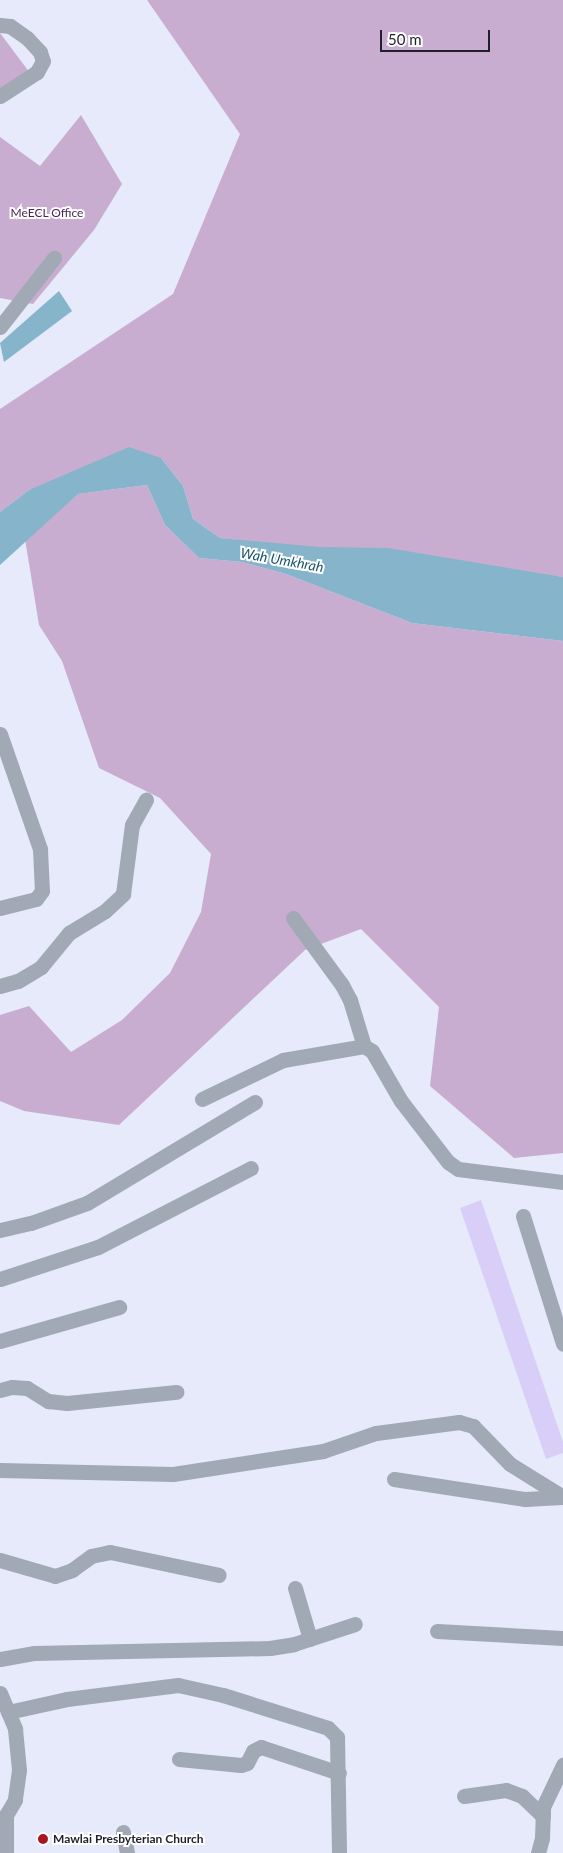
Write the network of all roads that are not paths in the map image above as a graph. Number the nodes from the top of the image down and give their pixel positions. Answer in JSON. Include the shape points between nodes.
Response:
{"nodes":[{"id":1,"x":0,"y":25,"type":"edge"},
{"id":2,"x":0,"y":96,"type":"edge"},
{"id":3,"x":54,"y":258,"type":"dead end"},
{"id":4,"x":0,"y":327,"type":"edge"},
{"id":5,"x":0,"y":734,"type":"edge"},
{"id":6,"x":146,"y":800,"type":"dead end"},
{"id":7,"x":0,"y":908,"type":"edge"},
{"id":8,"x":293,"y":918,"type":"dead end"},
{"id":9,"x":0,"y":986,"type":"edge"},
{"id":10,"x":364,"y":1046,"type":"junction"},
{"id":11,"x":202,"y":1099,"type":"dead end"},
{"id":12,"x":255,"y":1102,"type":"dead end"},
{"id":13,"x":251,"y":1168,"type":"dead end"},
{"id":14,"x":563,"y":1182,"type":"edge"},
{"id":15,"x":522,"y":1216,"type":"dead end"},
{"id":16,"x":0,"y":1230,"type":"edge"},
{"id":17,"x":0,"y":1279,"type":"edge"},
{"id":18,"x":119,"y":1307,"type":"dead end"},
{"id":19,"x":0,"y":1341,"type":"edge"},
{"id":20,"x":563,"y":1344,"type":"edge"},
{"id":21,"x":0,"y":1390,"type":"edge"},
{"id":22,"x":176,"y":1392,"type":"dead end"},
{"id":23,"x":0,"y":1470,"type":"edge"},
{"id":24,"x":394,"y":1478,"type":"dead end"},
{"id":25,"x":562,"y":1497,"type":"edge"},
{"id":26,"x":0,"y":1560,"type":"edge"},
{"id":27,"x":219,"y":1575,"type":"dead end"},
{"id":28,"x":295,"y":1588,"type":"dead end"},
{"id":29,"x":354,"y":1624,"type":"dead end"},
{"id":30,"x":437,"y":1631,"type":"dead end"},
{"id":31,"x":563,"y":1638,"type":"edge"},
{"id":32,"x":310,"y":1639,"type":"junction"},
{"id":33,"x":0,"y":1659,"type":"edge"},
{"id":34,"x":0,"y":1694,"type":"edge"},
{"id":35,"x":8,"y":1712,"type":"junction"},
{"id":36,"x":179,"y":1758,"type":"dead end"},
{"id":37,"x":339,"y":1773,"type":"junction"},
{"id":38,"x":560,"y":1773,"type":"edge"},
{"id":39,"x":464,"y":1796,"type":"dead end"},
{"id":40,"x":543,"y":1816,"type":"junction"},
{"id":41,"x":122,"y":1832,"type":"dead end"},
{"id":42,"x":6,"y":1853,"type":"edge"},
{"id":43,"x":127,"y":1853,"type":"edge"},
{"id":44,"x":339,"y":1853,"type":"edge"},
{"id":45,"x":538,"y":1853,"type":"edge"}],
"edges":[{"from":1,"to":2,"type":"street","via":[[10,26],[27,38],[40,52],[43,61],[37,72]]},
{"from":3,"to":4,"type":"street"},
{"from":5,"to":7,"type":"street","via":[[40,849],[42,891],[36,899]]},
{"from":6,"to":9,"type":"street","via":[[132,825],[122,894],[105,911],[69,933],[42,967],[18,981]]},
{"from":8,"to":10,"type":"street","via":[[342,984],[353,1006]]},
{"from":10,"to":11,"type":"street","via":[[283,1060]]},
{"from":10,"to":14,"type":"street","via":[[372,1051],[401,1101],[458,1169]]},
{"from":12,"to":16,"type":"street","via":[[87,1203],[31,1223]]},
{"from":13,"to":17,"type":"street","via":[[98,1248]]},
{"from":15,"to":20,"type":"street"},
{"from":18,"to":19,"type":"street"},
{"from":21,"to":22,"type":"street","via":[[27,1388],[48,1401],[67,1404]]},
{"from":23,"to":25,"type":"street","via":[[173,1474],[323,1451],[376,1433],[459,1422],[473,1426],[510,1464]]},
{"from":24,"to":25,"type":"street","via":[[525,1499]]},
{"from":26,"to":27,"type":"street","via":[[55,1576],[99,1553],[110,1552]]},
{"from":28,"to":32,"type":"street"},
{"from":29,"to":32,"type":"street"},
{"from":30,"to":31,"type":"street"},
{"from":32,"to":33,"type":"street","via":[[270,1648],[34,1652]]},
{"from":34,"to":35,"type":"street"},
{"from":35,"to":37,"type":"street","via":[[67,1699],[188,1685],[328,1728],[337,1737]]},
{"from":35,"to":42,"type":"street","via":[[15,1729],[19,1770],[15,1800],[6,1816]]},
{"from":36,"to":37,"type":"street","via":[[241,1765],[247,1763],[253,1751],[260,1747]]},
{"from":37,"to":44,"type":"street"},
{"from":38,"to":40,"type":"street","via":[[543,1807]]},
{"from":39,"to":40,"type":"street","via":[[506,1790],[522,1796]]},
{"from":40,"to":45,"type":"street"},
{"from":41,"to":43,"type":"street"}]}
